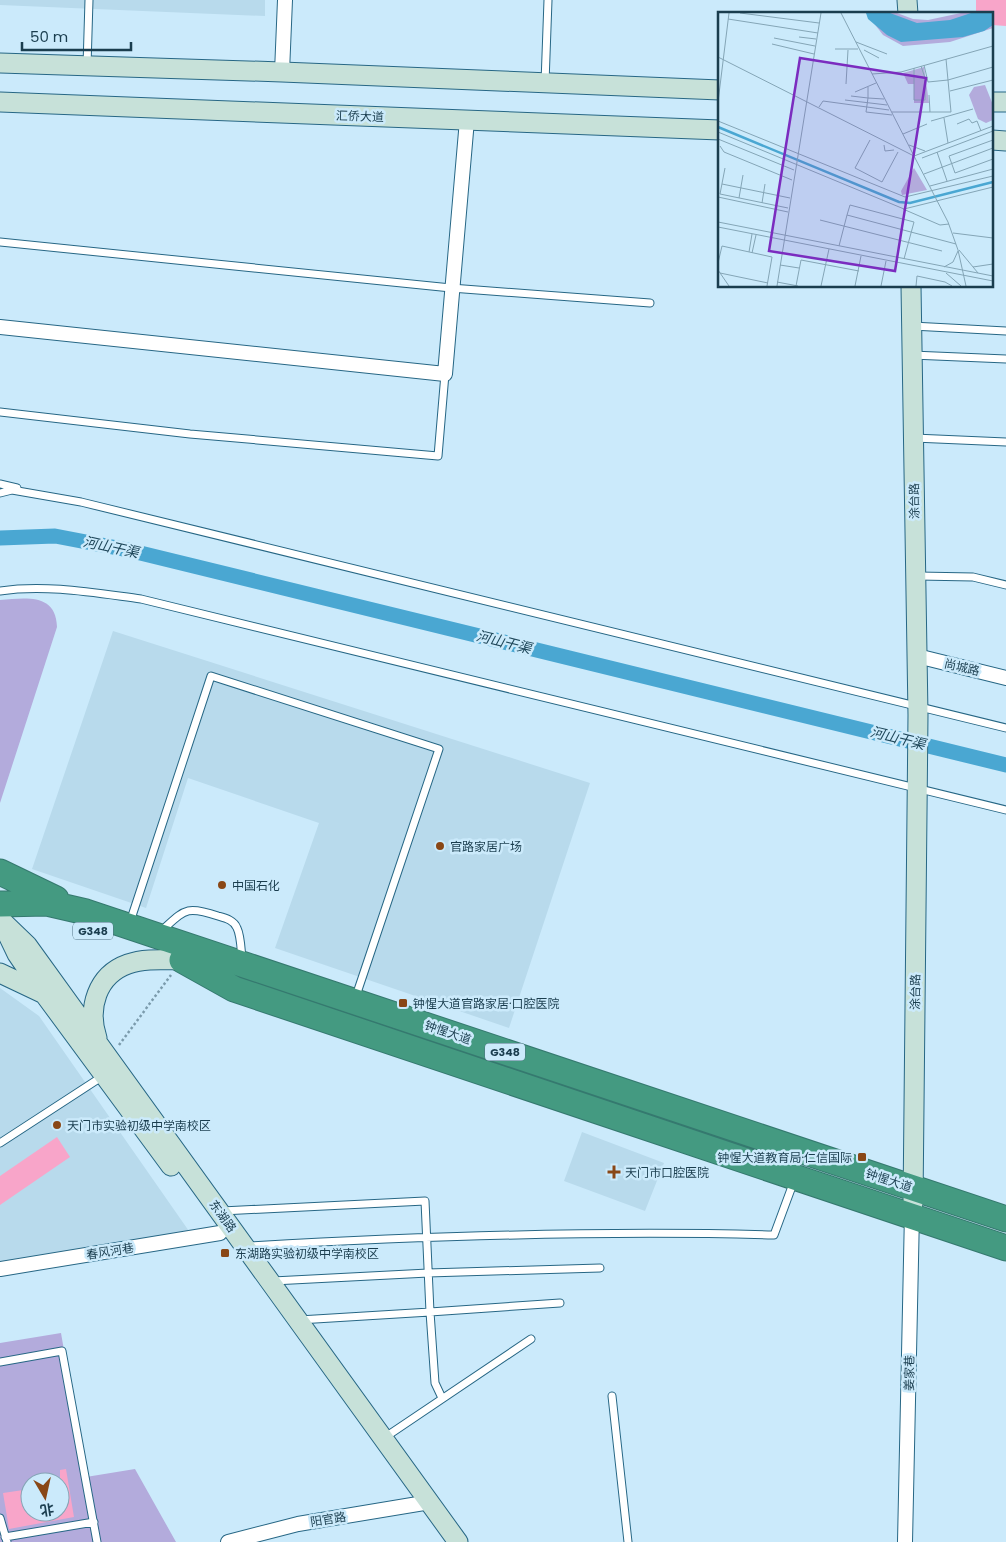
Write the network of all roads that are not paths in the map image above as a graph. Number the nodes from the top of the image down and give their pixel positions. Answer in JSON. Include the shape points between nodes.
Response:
{"nodes":[{"id":1,"x":89,"y":0,"type":"edge"},
{"id":2,"x":285,"y":0,"type":"edge"},
{"id":3,"x":548,"y":0,"type":"edge"},
{"id":4,"x":0,"y":63,"type":"edge"},
{"id":5,"x":87,"y":66,"type":"junction"},
{"id":6,"x":282,"y":72,"type":"junction"},
{"id":7,"x":545,"y":83,"type":"junction"},
{"id":8,"x":718,"y":90,"type":"edge"},
{"id":9,"x":0,"y":102,"type":"edge"},
{"id":10,"x":466,"y":120,"type":"junction"},
{"id":11,"x":718,"y":130,"type":"edge"},
{"id":12,"x":0,"y":242,"type":"edge"},
{"id":13,"x":451,"y":288,"type":"junction"},
{"id":14,"x":911,"y":288,"type":"edge"},
{"id":15,"x":650,"y":303,"type":"dead end"},
{"id":16,"x":912,"y":326,"type":"junction"},
{"id":17,"x":0,"y":327,"type":"edge"},
{"id":18,"x":1006,"y":331,"type":"edge"},
{"id":19,"x":912,"y":355,"type":"junction"},
{"id":20,"x":1006,"y":360,"type":"edge"},
{"id":21,"x":445,"y":374,"type":"junction"},
{"id":22,"x":0,"y":412,"type":"edge"},
{"id":23,"x":913,"y":438,"type":"junction"},
{"id":24,"x":1006,"y":442,"type":"edge"},
{"id":25,"x":0,"y":484,"type":"edge"},
{"id":26,"x":0,"y":493,"type":"edge"},
{"id":27,"x":36,"y":494,"type":"junction"},
{"id":28,"x":916,"y":576,"type":"junction"},
{"id":29,"x":1006,"y":585,"type":"edge"},
{"id":30,"x":0,"y":591,"type":"edge"},
{"id":31,"x":917,"y":656,"type":"junction"},
{"id":32,"x":1006,"y":678,"type":"edge"},
{"id":33,"x":918,"y":711,"type":"junction"},
{"id":34,"x":1006,"y":728,"type":"edge"},
{"id":35,"x":918,"y":784,"type":"junction"},
{"id":36,"x":1006,"y":810,"type":"edge"},
{"id":37,"x":0,"y":872,"type":"edge"},
{"id":38,"x":0,"y":904,"type":"edge"},
{"id":39,"x":86,"y":912,"type":"junction"},
{"id":40,"x":0,"y":919,"type":"edge"},
{"id":41,"x":129,"y":926,"type":"junction"},
{"id":42,"x":156,"y":935,"type":"junction"},
{"id":43,"x":182,"y":960,"type":"junction"},
{"id":44,"x":243,"y":964,"type":"junction"},
{"id":45,"x":0,"y":973,"type":"edge"},
{"id":46,"x":358,"y":990,"type":"junction"},
{"id":47,"x":45,"y":994,"type":"junction"},
{"id":48,"x":107,"y":1061,"type":"junction"},
{"id":49,"x":478,"y":1065,"type":"junction"},
{"id":50,"x":0,"y":1143,"type":"edge"},
{"id":51,"x":795,"y":1178,"type":"junction"},
{"id":52,"x":913,"y":1196,"type":"junction"},
{"id":53,"x":1006,"y":1207,"type":"edge"},
{"id":54,"x":220,"y":1211,"type":"junction"},
{"id":55,"x":1006,"y":1219,"type":"edge"},
{"id":56,"x":220,"y":1233,"type":"junction"},
{"id":57,"x":1006,"y":1235,"type":"edge"},
{"id":58,"x":426,"y":1236,"type":"junction"},
{"id":59,"x":245,"y":1246,"type":"junction"},
{"id":60,"x":1006,"y":1248,"type":"edge"},
{"id":61,"x":600,"y":1268,"type":"dead end"},
{"id":62,"x":0,"y":1269,"type":"edge"},
{"id":63,"x":428,"y":1272,"type":"junction"},
{"id":64,"x":270,"y":1281,"type":"junction"},
{"id":65,"x":560,"y":1303,"type":"dead end"},
{"id":66,"x":430,"y":1312,"type":"junction"},
{"id":67,"x":298,"y":1320,"type":"junction"},
{"id":68,"x":531,"y":1339,"type":"dead end"},
{"id":69,"x":0,"y":1362,"type":"edge"},
{"id":70,"x":612,"y":1396,"type":"dead end"},
{"id":71,"x":442,"y":1398,"type":"junction"},
{"id":72,"x":383,"y":1438,"type":"junction"},
{"id":73,"x":424,"y":1503,"type":"junction"},
{"id":74,"x":0,"y":1518,"type":"edge"},
{"id":75,"x":94,"y":1522,"type":"junction"},
{"id":76,"x":6,"y":1539,"type":"edge"},
{"id":77,"x":97,"y":1542,"type":"edge"},
{"id":78,"x":228,"y":1542,"type":"edge"},
{"id":79,"x":446,"y":1542,"type":"edge"},
{"id":80,"x":458,"y":1542,"type":"edge"},
{"id":81,"x":628,"y":1542,"type":"edge"},
{"id":82,"x":905,"y":1542,"type":"edge"}],
"edges":[{"from":1,"to":5,"type":"lane"},
{"from":2,"to":6,"type":"street"},
{"from":3,"to":7,"type":"lane"},
{"from":4,"to":5,"type":"main road"},
{"from":5,"to":6,"type":"main road"},
{"from":6,"to":7,"type":"main road"},
{"from":7,"to":8,"type":"main road"},
{"from":9,"to":10,"type":"main road","name":"汇侨大道"},
{"from":10,"to":11,"type":"main road","name":"汇侨大道"},
{"from":10,"to":13,"type":"street"},
{"from":12,"to":13,"type":"lane"},
{"from":13,"to":15,"type":"lane"},
{"from":13,"to":21,"type":"street"},
{"from":14,"to":16,"type":"main road","name":"涂台路"},
{"from":16,"to":18,"type":"lane"},
{"from":16,"to":19,"type":"main road","name":"涂台路"},
{"from":17,"to":21,"type":"street"},
{"from":19,"to":20,"type":"lane"},
{"from":19,"to":23,"type":"main road","name":"涂台路"},
{"from":21,"to":22,"type":"lane","via":[[438,456],[190,434]]},
{"from":23,"to":24,"type":"lane"},
{"from":23,"to":28,"type":"main road","name":"涂台路"},
{"from":25,"to":27,"type":"lane"},
{"from":26,"to":27,"type":"lane","via":[[12,490]]},
{"from":27,"to":33,"type":"lane","via":[[91,504]]},
{"from":28,"to":29,"type":"lane","via":[[961,575]]},
{"from":28,"to":31,"type":"main road","name":"涂台路"},
{"from":30,"to":35,"type":"lane","via":[[18,588],[84,592],[141,600]]},
{"from":31,"to":32,"type":"street","name":"尚城路"},
{"from":31,"to":33,"type":"main road","name":"涂台路"},
{"from":33,"to":34,"type":"lane"},
{"from":33,"to":35,"type":"main road","name":"涂台路"},
{"from":35,"to":36,"type":"lane"},
{"from":35,"to":52,"type":"main road","name":"涂台路"},
{"from":37,"to":39,"type":"highway"},
{"from":38,"to":39,"type":"highway","name":"钟惺大道","number":"G348","via":[[47,903]]},
{"from":39,"to":41,"type":"highway","name":"钟惺大道","number":"G348"},
{"from":40,"to":43,"type":"highway","name":"钟惺大道","number":"G348","via":[[31,917],[64,922]]},
{"from":40,"to":47,"type":"main road","name":"东湖路","via":[[17,954]]},
{"from":40,"to":48,"type":"main road","name":"东湖路","via":[[28,945]]},
{"from":41,"to":42,"type":"highway","name":"钟惺大道","number":"G348"},
{"from":41,"to":46,"type":"lane","via":[[211,676],[438,750]]},
{"from":42,"to":44,"type":"highway","name":"钟惺大道","number":"G348"},
{"from":42,"to":44,"type":"lane","via":[[190,909],[225,918],[237,928]]},
{"from":43,"to":48,"type":"main road","via":[[141,961],[108,976],[96,994],[92,1017]]},
{"from":43,"to":49,"type":"highway","name":"钟惺大道","number":"G348"},
{"from":44,"to":46,"type":"highway","via":[[289,967]]},
{"from":44,"to":52,"type":"highway","name":"钟惺大道","number":"G348"},
{"from":45,"to":47,"type":"main road"},
{"from":46,"to":52,"type":"highway"},
{"from":47,"to":48,"type":"main road","name":"东湖路"},
{"from":48,"to":50,"type":"lane"},
{"from":48,"to":54,"type":"main road","name":"东湖路"},
{"from":48,"to":56,"type":"main road","name":"东湖路"},
{"from":49,"to":51,"type":"highway"},
{"from":49,"to":52,"type":"highway","name":"钟惺大道","number":"G348"},
{"from":51,"to":52,"type":"highway"},
{"from":51,"to":58,"type":"lane","via":[[774,1235],[645,1232]]},
{"from":52,"to":53,"type":"highway"},
{"from":52,"to":55,"type":"highway","name":"钟惺大道","number":"G348"},
{"from":52,"to":57,"type":"highway","name":"钟惺大道","number":"G348"},
{"from":52,"to":60,"type":"highway"},
{"from":52,"to":82,"type":"street","name":"姜家巷"},
{"from":54,"to":58,"type":"lane","via":[[425,1201]]},
{"from":54,"to":59,"type":"main road","name":"东湖路"},
{"from":56,"to":62,"type":"street","name":"春风河巷"},
{"from":56,"to":73,"type":"main road","name":"东湖路"},
{"from":58,"to":59,"type":"lane"},
{"from":58,"to":63,"type":"lane"},
{"from":59,"to":64,"type":"main road","name":"东湖路"},
{"from":61,"to":63,"type":"lane"},
{"from":63,"to":64,"type":"lane"},
{"from":63,"to":66,"type":"lane"},
{"from":64,"to":67,"type":"main road","name":"东湖路"},
{"from":65,"to":66,"type":"lane"},
{"from":66,"to":67,"type":"lane"},
{"from":66,"to":71,"type":"lane","via":[[435,1383]]},
{"from":67,"to":72,"type":"main road","name":"东湖路"},
{"from":68,"to":71,"type":"lane"},
{"from":69,"to":75,"type":"lane","via":[[62,1351]]},
{"from":70,"to":81,"type":"lane"},
{"from":71,"to":72,"type":"lane"},
{"from":72,"to":73,"type":"main road","name":"东湖路"},
{"from":73,"to":78,"type":"street","name":"阳官路","via":[[298,1524]]},
{"from":73,"to":79,"type":"main road","name":"东湖路"},
{"from":73,"to":80,"type":"main road","name":"东湖路"},
{"from":74,"to":76,"type":"lane"},
{"from":75,"to":76,"type":"lane"},
{"from":75,"to":77,"type":"lane"}]}
